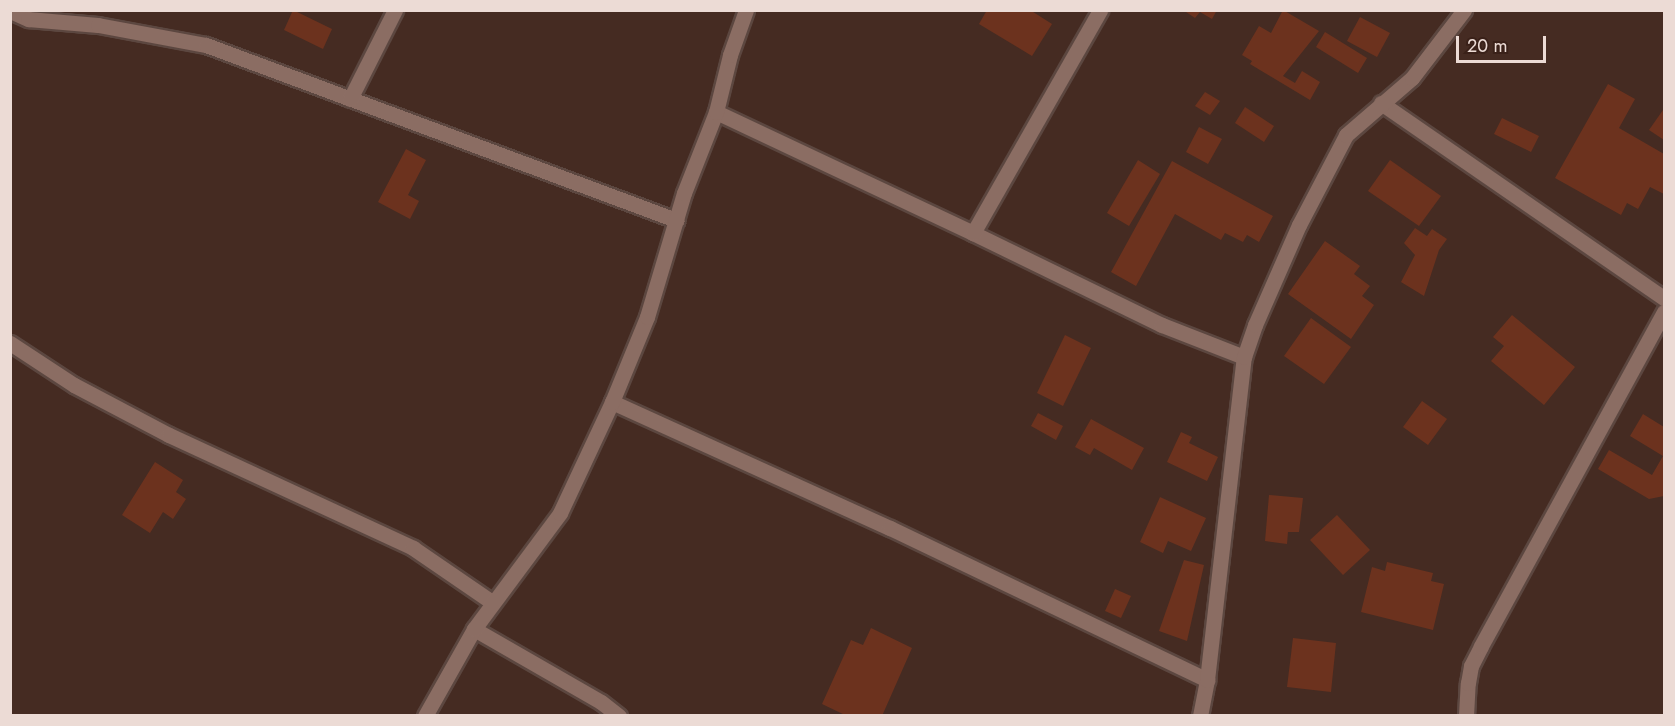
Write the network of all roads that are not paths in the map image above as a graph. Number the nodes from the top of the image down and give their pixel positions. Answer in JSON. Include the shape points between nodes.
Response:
{"nodes":[{"id":1,"x":395,"y":10,"type":"edge"},
{"id":2,"x":746,"y":10,"type":"edge"},
{"id":3,"x":1100,"y":10,"type":"edge"},
{"id":4,"x":1464,"y":10,"type":"edge"},
{"id":5,"x":10,"y":11,"type":"edge"},
{"id":6,"x":350,"y":99,"type":"junction"},
{"id":7,"x":1381,"y":103,"type":"junction"},
{"id":8,"x":717,"y":112,"type":"junction"},
{"id":9,"x":676,"y":220,"type":"junction"},
{"id":10,"x":973,"y":233,"type":"junction"},
{"id":11,"x":1665,"y":298,"type":"edge"},
{"id":12,"x":1665,"y":312,"type":"edge"},
{"id":13,"x":10,"y":343,"type":"edge"},
{"id":14,"x":1244,"y":357,"type":"junction"},
{"id":15,"x":612,"y":402,"type":"junction"},
{"id":16,"x":492,"y":602,"type":"junction"},
{"id":17,"x":474,"y":629,"type":"junction"},
{"id":18,"x":1207,"y":680,"type":"junction"},
{"id":19,"x":425,"y":716,"type":"edge"},
{"id":20,"x":619,"y":716,"type":"edge"},
{"id":21,"x":1200,"y":716,"type":"edge"},
{"id":22,"x":1466,"y":716,"type":"edge"}],
"edges":[{"from":1,"to":6,"type":"street"},
{"from":2,"to":8,"type":"street","via":[[730,55]]},
{"from":3,"to":10,"type":"street"},
{"from":4,"to":7,"type":"street","via":[[1412,78]]},
{"from":5,"to":6,"type":"street","via":[[28,19],[98,24],[206,45]]},
{"from":6,"to":9,"type":"street"},
{"from":7,"to":11,"type":"street"},
{"from":7,"to":14,"type":"street","via":[[1346,135],[1299,225]]},
{"from":8,"to":9,"type":"street"},
{"from":8,"to":10,"type":"street"},
{"from":9,"to":15,"type":"street","via":[[648,317]]},
{"from":10,"to":14,"type":"street","via":[[1162,325]]},
{"from":12,"to":22,"type":"street","via":[[1481,646],[1468,683]]},
{"from":13,"to":16,"type":"street","via":[[74,385],[169,435],[413,548]]},
{"from":14,"to":18,"type":"street"},
{"from":15,"to":16,"type":"street","via":[[560,513]]},
{"from":15,"to":18,"type":"street","via":[[890,528]]},
{"from":16,"to":17,"type":"street"},
{"from":17,"to":19,"type":"street"},
{"from":17,"to":20,"type":"street"},
{"from":18,"to":21,"type":"street"}]}
